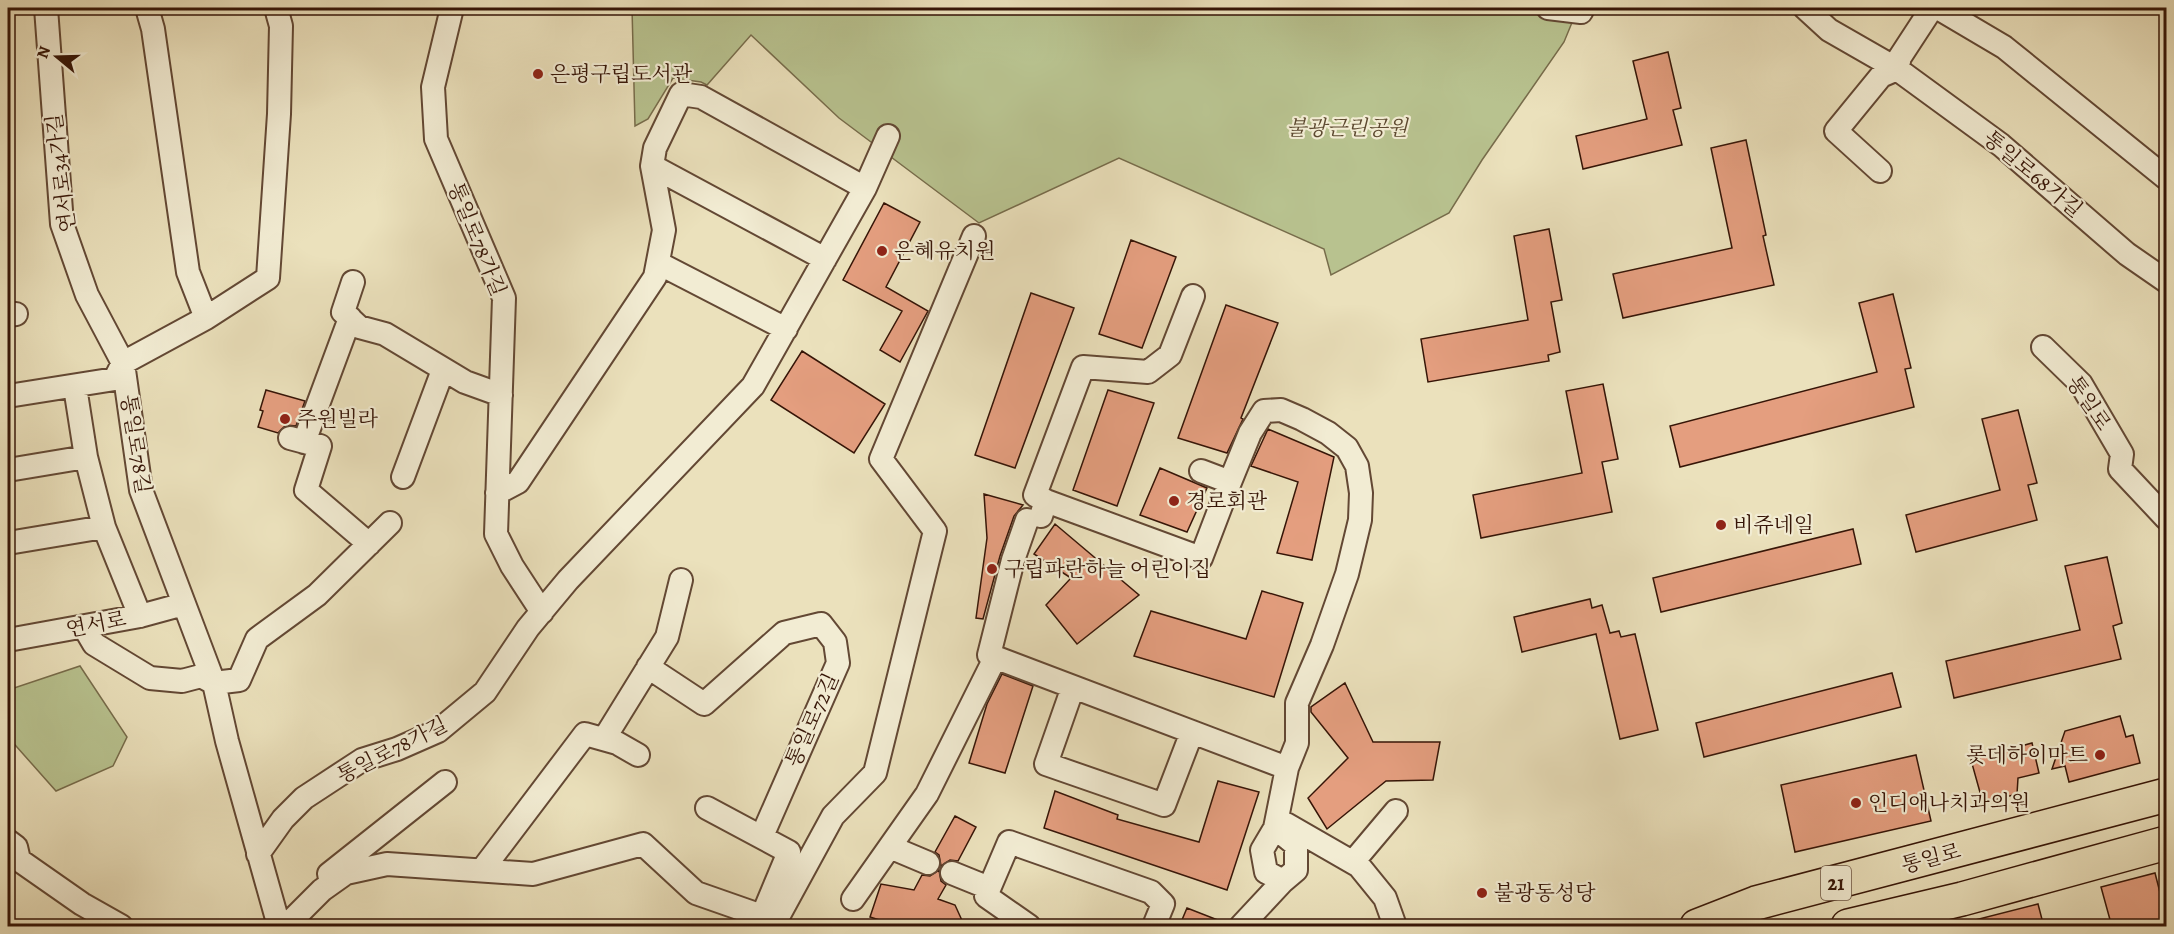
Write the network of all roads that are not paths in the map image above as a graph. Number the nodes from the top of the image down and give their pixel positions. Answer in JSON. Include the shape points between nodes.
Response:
{"nodes":[{"id":1,"x":45,"y":8,"type":"edge"},
{"id":2,"x":147,"y":8,"type":"edge"},
{"id":3,"x":276,"y":8,"type":"edge"},
{"id":4,"x":452,"y":8,"type":"edge"},
{"id":5,"x":1548,"y":8,"type":"edge"},
{"id":6,"x":1583,"y":8,"type":"edge"},
{"id":7,"x":1805,"y":8,"type":"edge"},
{"id":8,"x":1932,"y":8,"type":"edge"},
{"id":9,"x":1938,"y":8,"type":"edge"},
{"id":10,"x":1897,"y":69,"type":"junction"},
{"id":11,"x":888,"y":136,"type":"dead end"},
{"id":12,"x":652,"y":166,"type":"junction"},
{"id":13,"x":1880,"y":171,"type":"dead end"},
{"id":14,"x":2166,"y":178,"type":"edge"},
{"id":15,"x":865,"y":188,"type":"junction"},
{"id":16,"x":974,"y":236,"type":"dead end"},
{"id":17,"x":825,"y":259,"type":"junction"},
{"id":18,"x":657,"y":263,"type":"junction"},
{"id":19,"x":2166,"y":281,"type":"edge"},
{"id":20,"x":353,"y":282,"type":"dead end"},
{"id":21,"x":1193,"y":296,"type":"dead end"},
{"id":22,"x":206,"y":318,"type":"junction"},
{"id":23,"x":350,"y":318,"type":"junction"},
{"id":24,"x":786,"y":328,"type":"junction"},
{"id":25,"x":2043,"y":347,"type":"dead end"},
{"id":26,"x":123,"y":363,"type":"junction"},
{"id":27,"x":443,"y":370,"type":"junction"},
{"id":28,"x":75,"y":387,"type":"junction"},
{"id":29,"x":501,"y":395,"type":"junction"},
{"id":30,"x":8,"y":396,"type":"edge"},
{"id":31,"x":86,"y":457,"type":"junction"},
{"id":32,"x":8,"y":470,"type":"edge"},
{"id":33,"x":1201,"y":471,"type":"dead end"},
{"id":34,"x":403,"y":477,"type":"dead end"},
{"id":35,"x":1230,"y":482,"type":"junction"},
{"id":36,"x":497,"y":493,"type":"junction"},
{"id":37,"x":1046,"y":501,"type":"junction"},
{"id":38,"x":2166,"y":518,"type":"edge"},
{"id":39,"x":1027,"y":519,"type":"dead end"},
{"id":40,"x":390,"y":523,"type":"dead end"},
{"id":41,"x":104,"y":527,"type":"junction"},
{"id":42,"x":8,"y":543,"type":"edge"},
{"id":43,"x":369,"y":544,"type":"junction"},
{"id":44,"x":1030,"y":548,"type":"dead end"},
{"id":45,"x":681,"y":580,"type":"dead end"},
{"id":46,"x":184,"y":604,"type":"junction"},
{"id":47,"x":542,"y":612,"type":"junction"},
{"id":48,"x":140,"y":616,"type":"junction"},
{"id":49,"x":84,"y":627,"type":"junction"},
{"id":50,"x":8,"y":640,"type":"edge"},
{"id":51,"x":995,"y":658,"type":"junction"},
{"id":52,"x":648,"y":667,"type":"junction"},
{"id":53,"x":214,"y":682,"type":"junction"},
{"id":54,"x":1073,"y":687,"type":"junction"},
{"id":55,"x":1192,"y":732,"type":"junction"},
{"id":56,"x":604,"y":739,"type":"junction"},
{"id":57,"x":638,"y":755,"type":"dead end"},
{"id":58,"x":1287,"y":768,"type":"junction"},
{"id":59,"x":446,"y":782,"type":"dead end"},
{"id":60,"x":2166,"y":795,"type":"edge"},
{"id":61,"x":707,"y":808,"type":"dead end"},
{"id":62,"x":1396,"y":811,"type":"dead end"},
{"id":63,"x":1275,"y":828,"type":"junction"},
{"id":64,"x":762,"y":836,"type":"junction"},
{"id":65,"x":2166,"y":843,"type":"edge"},
{"id":66,"x":890,"y":847,"type":"junction"},
{"id":67,"x":11,"y":853,"type":"edge"},
{"id":68,"x":258,"y":854,"type":"junction"},
{"id":69,"x":1353,"y":862,"type":"junction"},
{"id":70,"x":928,"y":864,"type":"dead end"},
{"id":71,"x":482,"y":870,"type":"junction"},
{"id":72,"x":952,"y":873,"type":"dead end"},
{"id":73,"x":1283,"y":880,"type":"junction"},
{"id":74,"x":989,"y":888,"type":"junction"},
{"id":75,"x":853,"y":899,"type":"dead end"},
{"id":76,"x":281,"y":923,"type":"edge"},
{"id":77,"x":770,"y":926,"type":"edge"},
{"id":78,"x":121,"y":927,"type":"edge"},
{"id":79,"x":1029,"y":927,"type":"edge"},
{"id":80,"x":1154,"y":927,"type":"edge"},
{"id":81,"x":1241,"y":927,"type":"edge"},
{"id":82,"x":1395,"y":927,"type":"edge"},
{"id":83,"x":1697,"y":927,"type":"edge"},
{"id":84,"x":1848,"y":927,"type":"edge"}],
"edges":[{"from":1,"to":26,"type":"street","name":"연서로34가길","via":[[62,224],[87,295]]},
{"from":2,"to":22,"type":"street","via":[[188,272]]},
{"from":3,"to":22,"type":"street","via":[[281,26],[279,114],[268,278]]},
{"from":4,"to":29,"type":"street","name":"통일로78가길","via":[[434,87],[436,139],[504,298]]},
{"from":5,"to":6,"type":"street","via":[[1581,12]]},
{"from":7,"to":10,"type":"street","name":"통일로68가길","via":[[1829,30]]},
{"from":8,"to":10,"type":"street","via":[[1900,57]]},
{"from":9,"to":14,"type":"street","via":[[2004,47]]},
{"from":10,"to":13,"type":"street","via":[[1881,76],[1836,131]]},
{"from":10,"to":19,"type":"street","name":"통일로68가길","via":[[2001,145],[2127,254]]},
{"from":11,"to":15,"type":"street","name":"통일로78가길"},
{"from":12,"to":15,"type":"street","via":[[654,148],[681,94],[701,97]]},
{"from":12,"to":17,"type":"street"},
{"from":12,"to":18,"type":"street","via":[[664,230]]},
{"from":15,"to":17,"type":"street","name":"통일로78가길"},
{"from":16,"to":77,"type":"street","via":[[881,459],[935,531],[875,773],[833,816]]},
{"from":17,"to":24,"type":"street","name":"통일로78가길"},
{"from":18,"to":24,"type":"street"},
{"from":18,"to":36,"type":"street","via":[[655,277],[518,482]]},
{"from":20,"to":23,"type":"street","via":[[343,312]]},
{"from":21,"to":37,"type":"street","via":[[1170,355],[1148,372],[1083,367],[1035,495]]},
{"from":22,"to":26,"type":"street"},
{"from":23,"to":27,"type":"street","via":[[358,327],[385,334]]},
{"from":23,"to":43,"type":"street","via":[[297,440],[320,446],[306,490]]},
{"from":24,"to":47,"type":"street","name":"통일로78가길","via":[[753,386]]},
{"from":25,"to":38,"type":"street","name":"통일로","via":[[2081,384],[2122,454],[2120,469]]},
{"from":26,"to":28,"type":"street","via":[[115,379]]},
{"from":26,"to":46,"type":"street","name":"통일로78길","via":[[141,489]]},
{"from":27,"to":29,"type":"street"},
{"from":27,"to":34,"type":"street"},
{"from":28,"to":30,"type":"street"},
{"from":28,"to":31,"type":"street"},
{"from":29,"to":36,"type":"street","name":"통일로78가길"},
{"from":31,"to":32,"type":"street"},
{"from":31,"to":41,"type":"street"},
{"from":33,"to":35,"type":"street"},
{"from":35,"to":37,"type":"street","via":[[1201,558]]},
{"from":35,"to":58,"type":"street","via":[[1264,411],[1281,410],[1328,433],[1347,448],[1357,466],[1360,520],[1323,645],[1297,703],[1297,743]]},
{"from":36,"to":47,"type":"street","name":"통일로78가길","via":[[496,534]]},
{"from":37,"to":44,"type":"street"},
{"from":39,"to":51,"type":"street","via":[[989,655]]},
{"from":40,"to":43,"type":"street"},
{"from":41,"to":42,"type":"street"},
{"from":41,"to":48,"type":"street"},
{"from":43,"to":53,"type":"street","via":[[317,596],[257,639],[239,680]]},
{"from":45,"to":52,"type":"street","via":[[667,637]]},
{"from":46,"to":48,"type":"street","name":"연서로"},
{"from":46,"to":53,"type":"street","name":"통일로78길"},
{"from":47,"to":68,"type":"street","name":"통일로78가길","via":[[485,692],[438,731],[362,760],[304,798]]},
{"from":48,"to":49,"type":"street","name":"연서로"},
{"from":49,"to":50,"type":"street","name":"연서로"},
{"from":49,"to":53,"type":"street","via":[[94,644],[150,678],[182,681],[201,676]]},
{"from":51,"to":54,"type":"street"},
{"from":51,"to":66,"type":"street","via":[[927,794]]},
{"from":52,"to":56,"type":"street"},
{"from":52,"to":64,"type":"street","name":"통일로72길","via":[[704,704],[784,633],[821,624],[835,642],[838,663]]},
{"from":53,"to":68,"type":"street","name":"통일로78길"},
{"from":54,"to":55,"type":"street"},
{"from":54,"to":55,"type":"street","via":[[1046,764],[1164,805]]},
{"from":55,"to":58,"type":"street"},
{"from":56,"to":57,"type":"street"},
{"from":56,"to":71,"type":"street","via":[[585,734]]},
{"from":58,"to":63,"type":"street"},
{"from":59,"to":76,"type":"street"},
{"from":60,"to":83,"type":"main road","name":"통일로","number":"21","via":[[1756,903]]},
{"from":61,"to":64,"type":"street"},
{"from":62,"to":69,"type":"street"},
{"from":63,"to":69,"type":"street","via":[[1286,824]]},
{"from":63,"to":73,"type":"street","via":[[1262,850],[1266,872]]},
{"from":63,"to":73,"type":"street","via":[[1296,845],[1296,870]]},
{"from":64,"to":77,"type":"street","via":[[789,852],[766,908]]},
{"from":65,"to":84,"type":"main road","number":"21"},
{"from":66,"to":70,"type":"street"},
{"from":66,"to":75,"type":"street"},
{"from":67,"to":78,"type":"street"},
{"from":68,"to":76,"type":"street","name":"통일로78길"},
{"from":69,"to":82,"type":"street","via":[[1385,898]]},
{"from":71,"to":76,"type":"street","via":[[387,864],[346,873]]},
{"from":71,"to":77,"type":"street","via":[[533,874],[643,844],[696,893],[756,914]]},
{"from":72,"to":74,"type":"street"},
{"from":73,"to":81,"type":"street"},
{"from":74,"to":79,"type":"street","via":[[986,896]]},
{"from":74,"to":80,"type":"street","via":[[1009,842],[1151,892],[1163,904]]}]}
